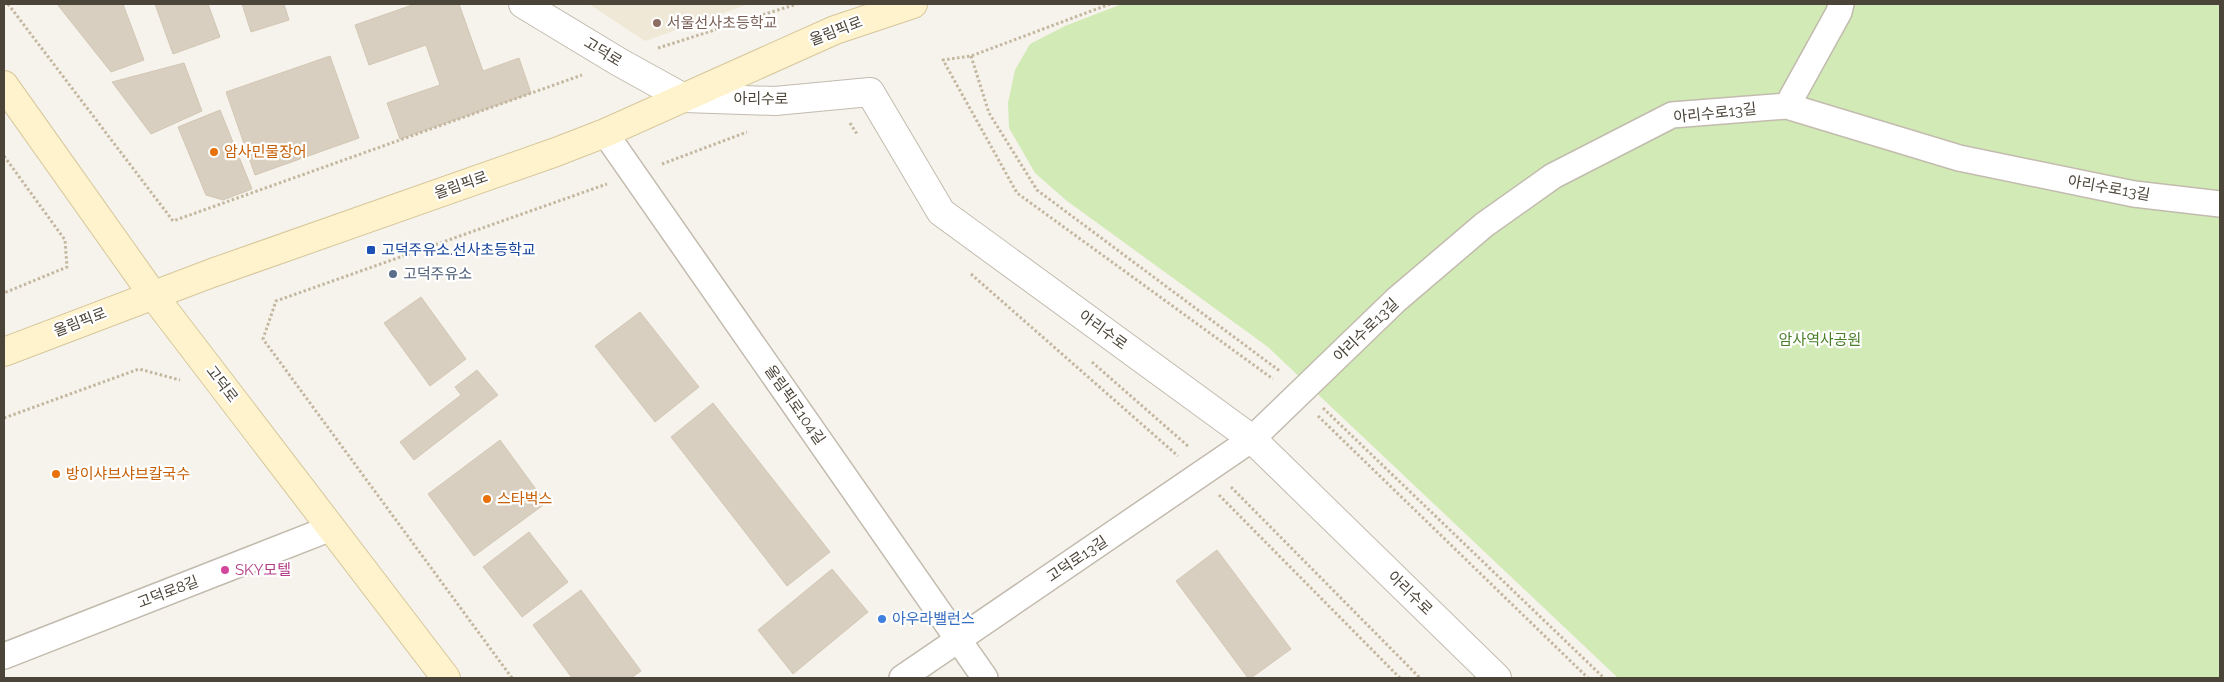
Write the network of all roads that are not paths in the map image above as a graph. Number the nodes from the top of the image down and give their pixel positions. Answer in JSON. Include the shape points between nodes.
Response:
{"nodes":[{"id":1,"x":523,"y":4,"type":"edge"},
{"id":2,"x":913,"y":4,"type":"edge"},
{"id":3,"x":1841,"y":4,"type":"edge"},
{"id":4,"x":4,"y":87,"type":"edge"},
{"id":5,"x":684,"y":98,"type":"junction"},
{"id":6,"x":1788,"y":106,"type":"junction"},
{"id":7,"x":605,"y":133,"type":"junction"},
{"id":8,"x":2220,"y":204,"type":"edge"},
{"id":9,"x":153,"y":295,"type":"junction"},
{"id":10,"x":4,"y":352,"type":"edge"},
{"id":11,"x":1252,"y":439,"type":"junction"},
{"id":12,"x":331,"y":528,"type":"junction"},
{"id":13,"x":959,"y":640,"type":"junction"},
{"id":14,"x":4,"y":656,"type":"edge"},
{"id":15,"x":446,"y":678,"type":"edge"},
{"id":16,"x":902,"y":678,"type":"edge"},
{"id":17,"x":985,"y":678,"type":"edge"},
{"id":18,"x":1497,"y":678,"type":"edge"}],
"edges":[{"from":1,"to":5,"type":"street","name":"고덕로"},
{"from":2,"to":5,"type":"main road","name":"올림픽로","via":[[835,30]]},
{"from":3,"to":6,"type":"street"},
{"from":4,"to":9,"type":"main road","name":"고덕로"},
{"from":5,"to":7,"type":"main road","name":"올림픽로"},
{"from":5,"to":11,"type":"street","name":"아리수로","via":[[775,101],[870,92],[941,212]]},
{"from":6,"to":8,"type":"street","name":"아리수로13길","via":[[1959,158],[2134,194]]},
{"from":6,"to":11,"type":"street","name":"아리수로13길","via":[[1672,115],[1553,176],[1484,225],[1396,300]]},
{"from":7,"to":9,"type":"main road","name":"올림픽로"},
{"from":7,"to":13,"type":"street","name":"올림픽로104길"},
{"from":9,"to":10,"type":"main road","name":"올림픽로"},
{"from":9,"to":12,"type":"main road","name":"고덕로"},
{"from":11,"to":13,"type":"street","name":"고덕로13길"},
{"from":11,"to":18,"type":"street","name":"아리수로"},
{"from":12,"to":14,"type":"street","name":"고덕로8길"},
{"from":12,"to":15,"type":"main road","name":"고덕로"},
{"from":13,"to":16,"type":"street","name":"고덕로13길"},
{"from":13,"to":17,"type":"street","name":"올림픽로104길"}]}
